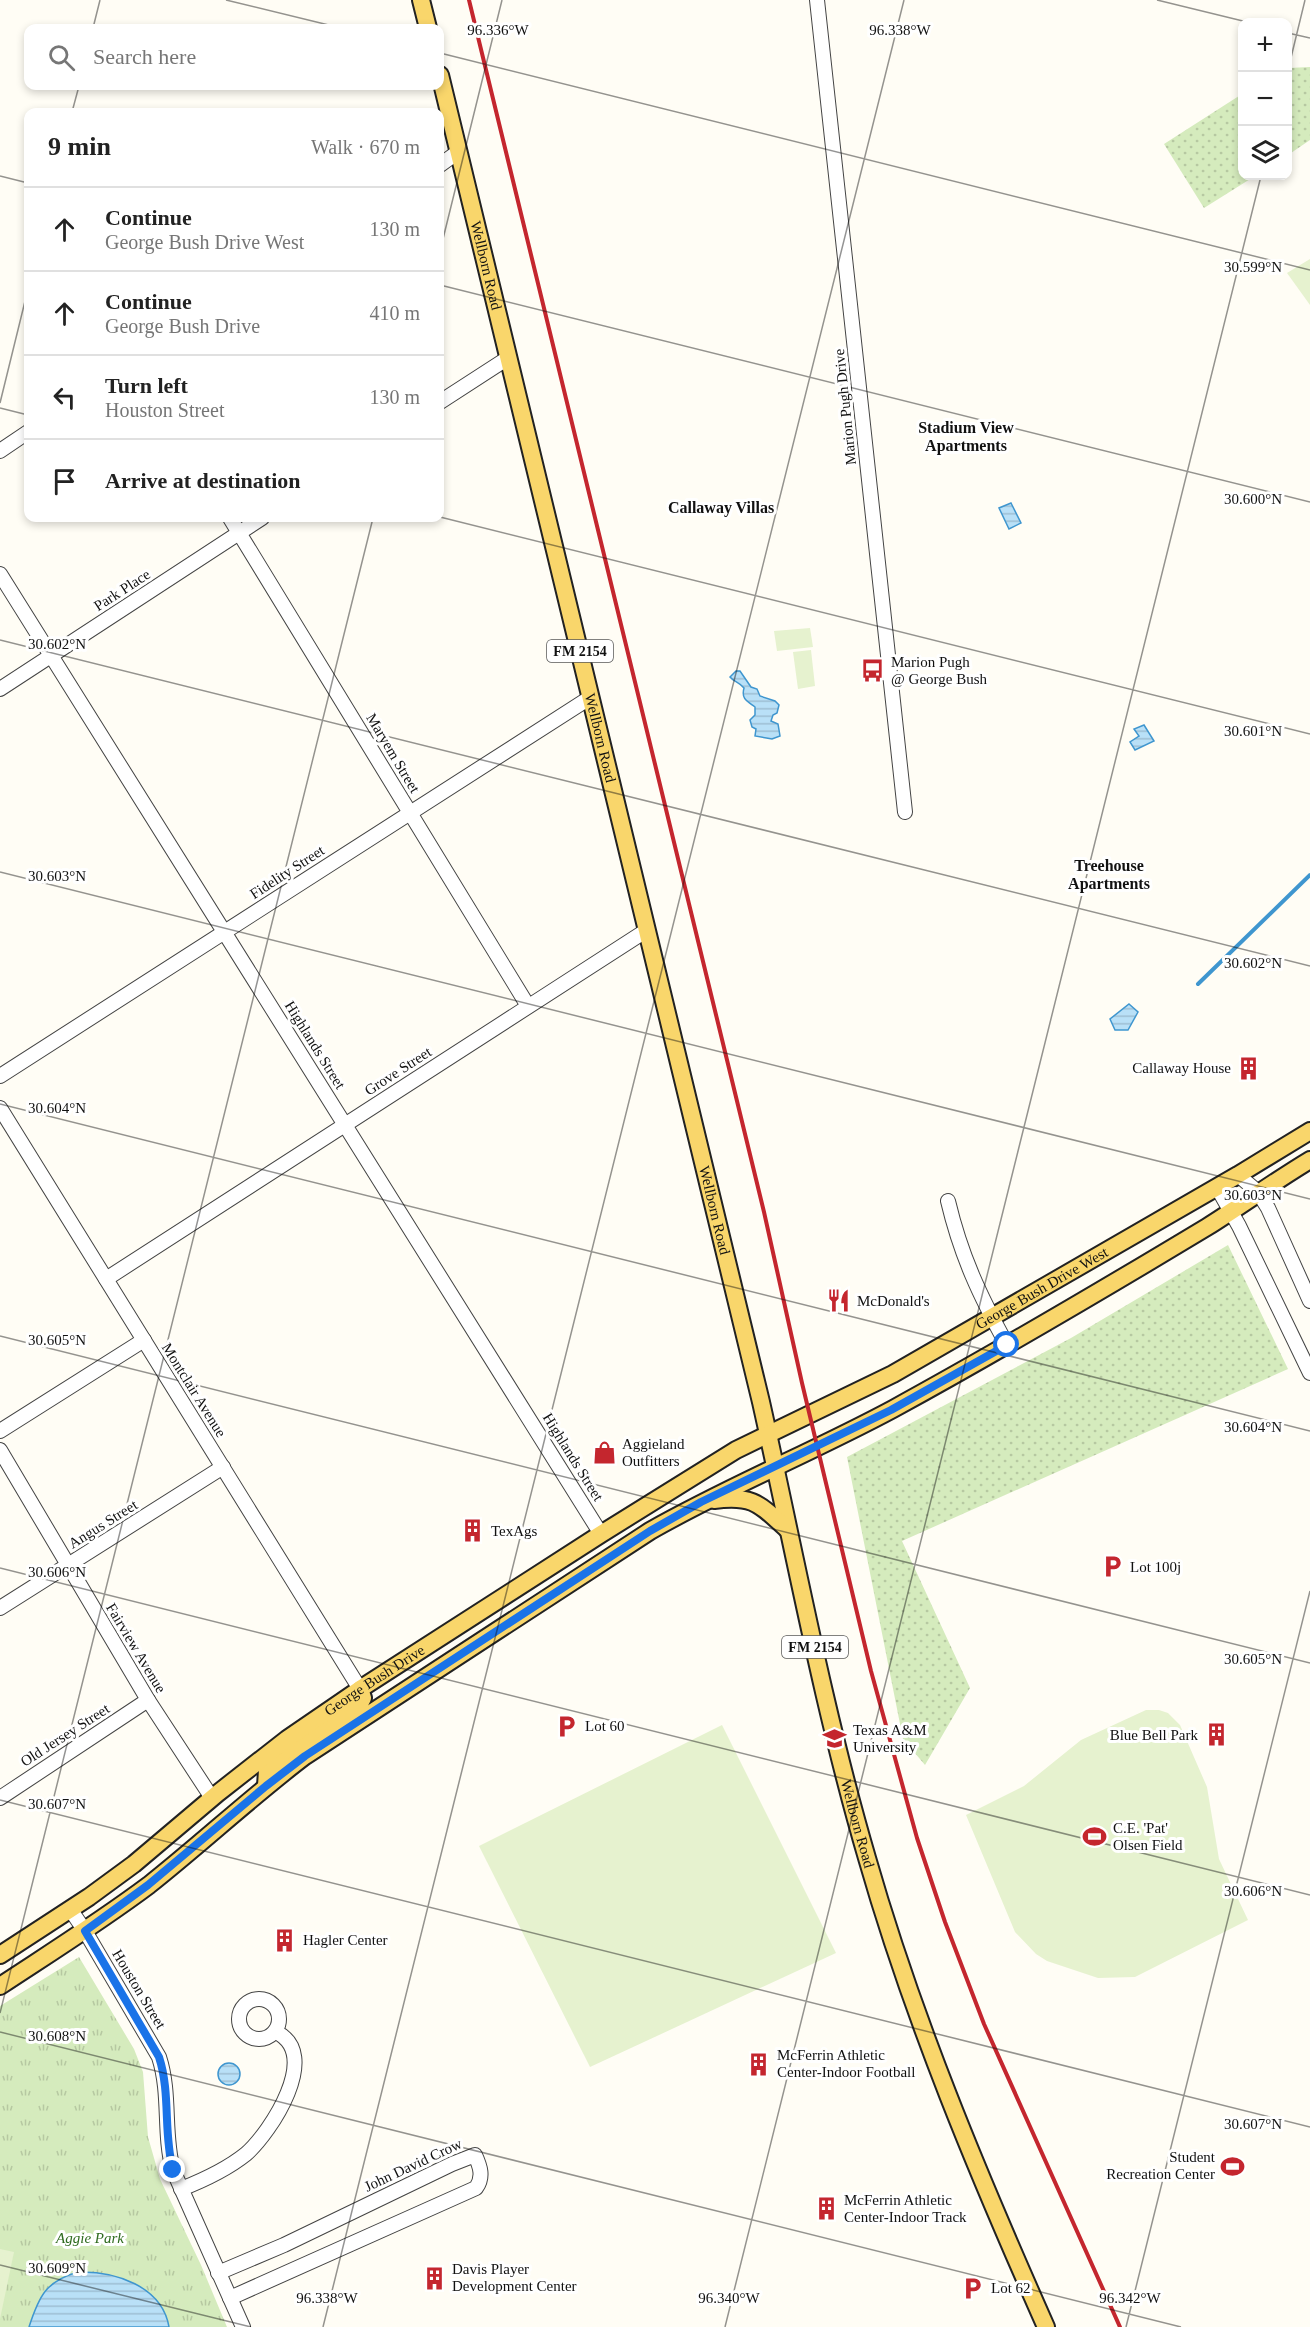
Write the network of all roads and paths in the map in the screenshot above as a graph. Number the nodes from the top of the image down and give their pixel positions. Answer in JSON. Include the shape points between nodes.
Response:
{"nodes":[{"id":1,"x":421,"y":0,"type":"edge"},
{"id":2,"x":817,"y":0,"type":"edge"},
{"id":3,"x":427,"y":24,"type":"edge"},
{"id":4,"x":444,"y":90,"type":"edge"},
{"id":5,"x":458,"y":152,"type":"junction"},
{"id":6,"x":444,"y":162,"type":"edge"},
{"id":7,"x":508,"y":358,"type":"junction"},
{"id":8,"x":444,"y":399,"type":"edge"},
{"id":9,"x":24,"y":435,"type":"edge"},
{"id":10,"x":0,"y":451,"type":"edge"},
{"id":11,"x":233,"y":522,"type":"edge"},
{"id":12,"x":255,"y":522,"type":"edge"},
{"id":13,"x":239,"y":532,"type":"junction"},
{"id":14,"x":0,"y":574,"type":"edge"},
{"id":15,"x":51,"y":656,"type":"junction"},
{"id":16,"x":0,"y":689,"type":"edge"},
{"id":17,"x":591,"y":697,"type":"junction"},
{"id":18,"x":904,"y":812,"type":"dead end"},
{"id":19,"x":410,"y":813,"type":"junction"},
{"id":20,"x":647,"y":930,"type":"junction"},
{"id":21,"x":224,"y":932,"type":"junction"},
{"id":22,"x":528,"y":1006,"type":"junction"},
{"id":23,"x":0,"y":1076,"type":"edge"},
{"id":24,"x":0,"y":1108,"type":"edge"},
{"id":25,"x":345,"y":1125,"type":"junction"},
{"id":26,"x":1310,"y":1131,"type":"edge"},
{"id":27,"x":1310,"y":1160,"type":"edge"},
{"id":28,"x":1238,"y":1175,"type":"junction"},
{"id":29,"x":1217,"y":1187,"type":"junction"},
{"id":30,"x":1258,"y":1192,"type":"junction"},
{"id":31,"x":948,"y":1201,"type":"dead end"},
{"id":32,"x":1231,"y":1211,"type":"junction"},
{"id":33,"x":106,"y":1279,"type":"junction"},
{"id":34,"x":1310,"y":1301,"type":"edge"},
{"id":35,"x":992,"y":1318,"type":"junction"},
{"id":36,"x":144,"y":1340,"type":"junction"},
{"id":37,"x":1007,"y":1345,"type":"junction"},
{"id":38,"x":1310,"y":1373,"type":"edge"},
{"id":39,"x":0,"y":1431,"type":"edge"},
{"id":40,"x":768,"y":1435,"type":"junction"},
{"id":41,"x":0,"y":1450,"type":"edge"},
{"id":42,"x":223,"y":1467,"type":"junction"},
{"id":43,"x":775,"y":1467,"type":"junction"},
{"id":44,"x":701,"y":1502,"type":"junction"},
{"id":45,"x":788,"y":1530,"type":"junction"},
{"id":46,"x":601,"y":1534,"type":"junction"},
{"id":47,"x":68,"y":1565,"type":"junction"},
{"id":48,"x":0,"y":1608,"type":"edge"},
{"id":49,"x":360,"y":1689,"type":"junction"},
{"id":50,"x":148,"y":1700,"type":"junction"},
{"id":51,"x":266,"y":1786,"type":"junction"},
{"id":52,"x":0,"y":1798,"type":"edge"},
{"id":53,"x":212,"y":1798,"type":"junction"},
{"id":54,"x":70,"y":1909,"type":"junction"},
{"id":55,"x":85,"y":1931,"type":"junction"},
{"id":56,"x":0,"y":1955,"type":"edge"},
{"id":57,"x":0,"y":1986,"type":"edge"},
{"id":58,"x":276,"y":2032,"type":"dead end"},
{"id":59,"x":181,"y":2189,"type":"junction"},
{"id":60,"x":218,"y":2273,"type":"junction"},
{"id":61,"x":230,"y":2298,"type":"junction"},
{"id":62,"x":243,"y":2327,"type":"edge"},
{"id":63,"x":1046,"y":2327,"type":"edge"}],
"edges":[{"from":1,"to":3,"type":"main road"},
{"from":2,"to":18,"type":"street","name":"Marion Pugh Drive"},
{"from":4,"to":5,"type":"main road","name":"Wellborn Road","number":"FM 2154"},
{"from":5,"to":6,"type":"street"},
{"from":5,"to":7,"type":"main road","name":"Wellborn Road","number":"FM 2154"},
{"from":7,"to":8,"type":"street"},
{"from":7,"to":17,"type":"main road","name":"Wellborn Road","number":"FM 2154"},
{"from":9,"to":10,"type":"street"},
{"from":11,"to":13,"type":"street","name":"Maryem Street"},
{"from":12,"to":13,"type":"street","name":"Park Place"},
{"from":13,"to":15,"type":"street","name":"Park Place"},
{"from":13,"to":19,"type":"street","name":"Maryem Street"},
{"from":14,"to":15,"type":"street","name":"Highlands Street"},
{"from":15,"to":16,"type":"street","name":"Park Place"},
{"from":15,"to":21,"type":"street","name":"Highlands Street"},
{"from":17,"to":19,"type":"street","name":"Fidelity Street"},
{"from":17,"to":20,"type":"main road","name":"Wellborn Road","number":"FM 2154"},
{"from":19,"to":21,"type":"street","name":"Fidelity Street"},
{"from":19,"to":22,"type":"street","name":"Maryem Street"},
{"from":20,"to":22,"type":"street","name":"Grove Street"},
{"from":20,"to":40,"type":"main road","name":"Wellborn Road","number":"FM 2154"},
{"from":21,"to":23,"type":"street","name":"Fidelity Street"},
{"from":21,"to":25,"type":"street","name":"Highlands Street"},
{"from":22,"to":25,"type":"street","name":"Grove Street"},
{"from":24,"to":33,"type":"street","name":"Montclair Avenue"},
{"from":25,"to":33,"type":"street","name":"Grove Street"},
{"from":25,"to":46,"type":"street","name":"Highlands Street"},
{"from":26,"to":28,"type":"main road","name":"George Bush Drive West"},
{"from":27,"to":30,"type":"main road","name":"George Bush Drive West"},
{"from":28,"to":29,"type":"main road","name":"George Bush Drive West"},
{"from":28,"to":30,"type":"street"},
{"from":29,"to":32,"type":"street"},
{"from":29,"to":35,"type":"main road","name":"George Bush Drive West"},
{"from":30,"to":32,"type":"main road","name":"George Bush Drive West"},
{"from":30,"to":34,"type":"street"},
{"from":31,"to":35,"type":"street","via":[[957,1237]]},
{"from":32,"to":37,"type":"main road","name":"George Bush Drive West"},
{"from":32,"to":38,"type":"street"},
{"from":33,"to":36,"type":"street","name":"Montclair Avenue"},
{"from":35,"to":37,"type":"street"},
{"from":35,"to":40,"type":"main road","name":"George Bush Drive West","via":[[893,1374]]},
{"from":36,"to":39,"type":"street"},
{"from":36,"to":42,"type":"street","name":"Montclair Avenue"},
{"from":37,"to":43,"type":"main road","name":"George Bush Drive West","via":[[891,1410]]},
{"from":40,"to":43,"type":"main road","name":"Wellborn Road","number":"FM 2154"},
{"from":40,"to":46,"type":"main road","name":"George Bush Drive","via":[[736,1450]]},
{"from":41,"to":47,"type":"street","name":"Fairview Avenue"},
{"from":42,"to":47,"type":"street","name":"Angus Street"},
{"from":42,"to":49,"type":"street","name":"Montclair Avenue"},
{"from":43,"to":44,"type":"main road","name":"George Bush Drive"},
{"from":43,"to":45,"type":"main road","name":"Wellborn Road","number":"FM 2154"},
{"from":44,"to":45,"type":"main road","via":[[731,1498],[753,1501]]},
{"from":44,"to":51,"type":"main road","name":"George Bush Drive","via":[[513,1620],[305,1756]]},
{"from":45,"to":63,"type":"main road","name":"Wellborn Road","number":"FM 2154","via":[[866,1856],[898,1961],[933,2060]]},
{"from":46,"to":49,"type":"main road","name":"George Bush Drive"},
{"from":47,"to":48,"type":"street","name":"Angus Street"},
{"from":47,"to":50,"type":"street","name":"Fairview Avenue"},
{"from":49,"to":51,"type":"main road","via":[[363,1698],[358,1705],[267,1770]]},
{"from":49,"to":53,"type":"main road","name":"George Bush Drive","via":[[287,1739]]},
{"from":50,"to":52,"type":"street","name":"Old Jersey Street"},
{"from":50,"to":53,"type":"street","name":"Fairview Avenue"},
{"from":51,"to":55,"type":"main road","name":"George Bush Drive","via":[[148,1885]]},
{"from":53,"to":54,"type":"main road","name":"George Bush Drive","via":[[134,1864]]},
{"from":54,"to":55,"type":"street","name":"Houston Street"},
{"from":54,"to":56,"type":"main road","name":"George Bush Drive"},
{"from":55,"to":57,"type":"main road","name":"George Bush Drive"},
{"from":55,"to":59,"type":"street","name":"Houston Street","via":[[159,2057],[165,2087],[167,2142]]},
{"from":58,"to":59,"type":"street","via":[[288,2043],[295,2064],[277,2116],[240,2158]]},
{"from":59,"to":60,"type":"street","name":"Houston Street"},
{"from":60,"to":61,"type":"street","name":"Houston Street"},
{"from":60,"to":61,"type":"street","name":"John David Crow","via":[[475,2155],[480,2166],[476,2188]]},
{"from":61,"to":62,"type":"street","name":"Houston Street"}]}
